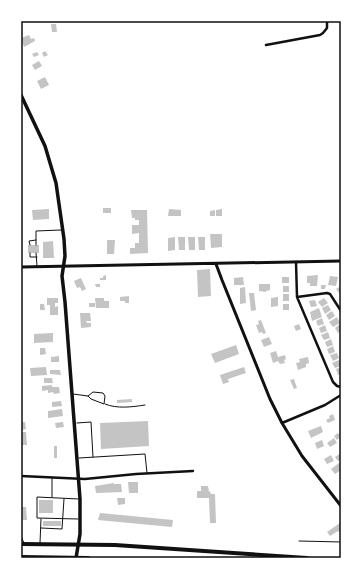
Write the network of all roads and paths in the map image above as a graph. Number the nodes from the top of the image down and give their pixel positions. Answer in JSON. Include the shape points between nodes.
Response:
{"nodes":[{"id":1,"x":327,"y":21,"type":"edge"},
{"id":2,"x":266,"y":45,"type":"dead end"},
{"id":3,"x":21,"y":95,"type":"edge"},
{"id":4,"x":63,"y":230,"type":"junction"},
{"id":5,"x":36,"y":240,"type":"junction"},
{"id":6,"x":36,"y":245,"type":"dead end"},
{"id":7,"x":30,"y":246,"type":"dead end"},
{"id":8,"x":30,"y":253,"type":"dead end"},
{"id":9,"x":36,"y":253,"type":"dead end"},
{"id":10,"x":37,"y":257,"type":"junction"},
{"id":11,"x":341,"y":261,"type":"edge"},
{"id":12,"x":296,"y":262,"type":"junction"},
{"id":13,"x":216,"y":264,"type":"junction"},
{"id":14,"x":63,"y":266,"type":"junction"},
{"id":15,"x":21,"y":267,"type":"edge"},
{"id":16,"x":37,"y":267,"type":"junction"},
{"id":17,"x":297,"y":297,"type":"junction"},
{"id":18,"x":341,"y":311,"type":"edge"},
{"id":19,"x":341,"y":386,"type":"edge"},
{"id":20,"x":72,"y":394,"type":"junction"},
{"id":21,"x":341,"y":395,"type":"edge"},
{"id":22,"x":88,"y":396,"type":"junction"},
{"id":23,"x":104,"y":404,"type":"junction"},
{"id":24,"x":145,"y":405,"type":"dead end"},
{"id":25,"x":74,"y":423,"type":"junction"},
{"id":26,"x":282,"y":423,"type":"junction"},
{"id":27,"x":93,"y":457,"type":"junction"},
{"id":28,"x":77,"y":458,"type":"junction"},
{"id":29,"x":193,"y":470,"type":"dead end"},
{"id":30,"x":147,"y":473,"type":"junction"},
{"id":31,"x":21,"y":476,"type":"edge"},
{"id":32,"x":52,"y":477,"type":"junction"},
{"id":33,"x":78,"y":478,"type":"junction"},
{"id":34,"x":52,"y":498,"type":"junction"},
{"id":35,"x":64,"y":498,"type":"junction"},
{"id":36,"x":80,"y":499,"type":"junction"},
{"id":37,"x":341,"y":506,"type":"edge"},
{"id":38,"x":41,"y":518,"type":"junction"},
{"id":39,"x":50,"y":518,"type":"junction"},
{"id":40,"x":56,"y":518,"type":"junction"},
{"id":41,"x":63,"y":518,"type":"junction"},
{"id":42,"x":80,"y":519,"type":"junction"},
{"id":43,"x":49,"y":521,"type":"dead end"},
{"id":44,"x":55,"y":521,"type":"dead end"},
{"id":45,"x":49,"y":526,"type":"dead end"},
{"id":46,"x":55,"y":526,"type":"dead end"},
{"id":47,"x":41,"y":528,"type":"junction"},
{"id":48,"x":49,"y":528,"type":"junction"},
{"id":49,"x":55,"y":528,"type":"junction"},
{"id":50,"x":21,"y":536,"type":"edge"},
{"id":51,"x":299,"y":541,"type":"dead end"},
{"id":52,"x":341,"y":542,"type":"edge"},
{"id":53,"x":23,"y":544,"type":"edge"},
{"id":54,"x":40,"y":544,"type":"junction"},
{"id":55,"x":78,"y":544,"type":"junction"},
{"id":56,"x":241,"y":556,"type":"edge"},
{"id":57,"x":22,"y":558,"type":"edge"},
{"id":58,"x":36,"y":558,"type":"edge"},
{"id":59,"x":76,"y":558,"type":"edge"},
{"id":60,"x":88,"y":558,"type":"edge"},
{"id":61,"x":307,"y":558,"type":"edge"}],
"edges":[{"from":1,"to":2,"type":"street","via":[[327,28],[320,35]]},
{"from":3,"to":4,"type":"main road","via":[[45,146],[56,184]]},
{"from":4,"to":5,"type":"lane","via":[[36,231]]},
{"from":4,"to":14,"type":"main road"},
{"from":5,"to":6,"type":"lane"},
{"from":5,"to":7,"type":"lane","via":[[29,241]]},
{"from":8,"to":10,"type":"lane","via":[[30,257]]},
{"from":9,"to":10,"type":"lane"},
{"from":10,"to":16,"type":"lane"},
{"from":11,"to":12,"type":"street"},
{"from":12,"to":13,"type":"street"},
{"from":12,"to":17,"type":"street"},
{"from":13,"to":14,"type":"street"},
{"from":13,"to":26,"type":"street"},
{"from":14,"to":16,"type":"street"},
{"from":14,"to":20,"type":"main road"},
{"from":15,"to":16,"type":"street"},
{"from":17,"to":18,"type":"street","via":[[327,292]]},
{"from":17,"to":19,"type":"street","via":[[333,382]]},
{"from":20,"to":22,"type":"lane"},
{"from":20,"to":25,"type":"main road"},
{"from":21,"to":26,"type":"street","via":[[325,405]]},
{"from":22,"to":23,"type":"lane"},
{"from":22,"to":23,"type":"lane","via":[[93,392],[103,393]]},
{"from":23,"to":24,"type":"lane"},
{"from":25,"to":27,"type":"lane","via":[[91,422]]},
{"from":25,"to":28,"type":"main road"},
{"from":26,"to":37,"type":"street","via":[[302,456]]},
{"from":27,"to":28,"type":"lane"},
{"from":27,"to":30,"type":"lane","via":[[145,454]]},
{"from":28,"to":33,"type":"main road"},
{"from":29,"to":30,"type":"street"},
{"from":30,"to":33,"type":"street"},
{"from":31,"to":32,"type":"street"},
{"from":32,"to":33,"type":"street"},
{"from":32,"to":34,"type":"lane"},
{"from":33,"to":36,"type":"main road"},
{"from":34,"to":35,"type":"lane"},
{"from":34,"to":38,"type":"lane","via":[[37,497],[36,518]]},
{"from":35,"to":36,"type":"lane"},
{"from":35,"to":41,"type":"lane"},
{"from":36,"to":42,"type":"main road"},
{"from":38,"to":39,"type":"lane"},
{"from":38,"to":47,"type":"lane"},
{"from":39,"to":40,"type":"lane"},
{"from":39,"to":43,"type":"lane"},
{"from":40,"to":41,"type":"lane"},
{"from":40,"to":44,"type":"lane"},
{"from":41,"to":42,"type":"lane"},
{"from":41,"to":49,"type":"lane","via":[[62,529]]},
{"from":42,"to":55,"type":"main road"},
{"from":45,"to":48,"type":"lane"},
{"from":46,"to":49,"type":"lane"},
{"from":47,"to":48,"type":"lane"},
{"from":47,"to":54,"type":"lane"},
{"from":48,"to":49,"type":"lane"},
{"from":50,"to":53,"type":"lane"},
{"from":51,"to":52,"type":"lane"},
{"from":53,"to":54,"type":"highway"},
{"from":54,"to":55,"type":"highway"},
{"from":55,"to":56,"type":"highway","via":[[134,546]]},
{"from":55,"to":59,"type":"main road"},
{"from":56,"to":61,"type":"highway"},
{"from":57,"to":58,"type":"highway"},
{"from":58,"to":59,"type":"highway"},
{"from":59,"to":60,"type":"highway"}]}
